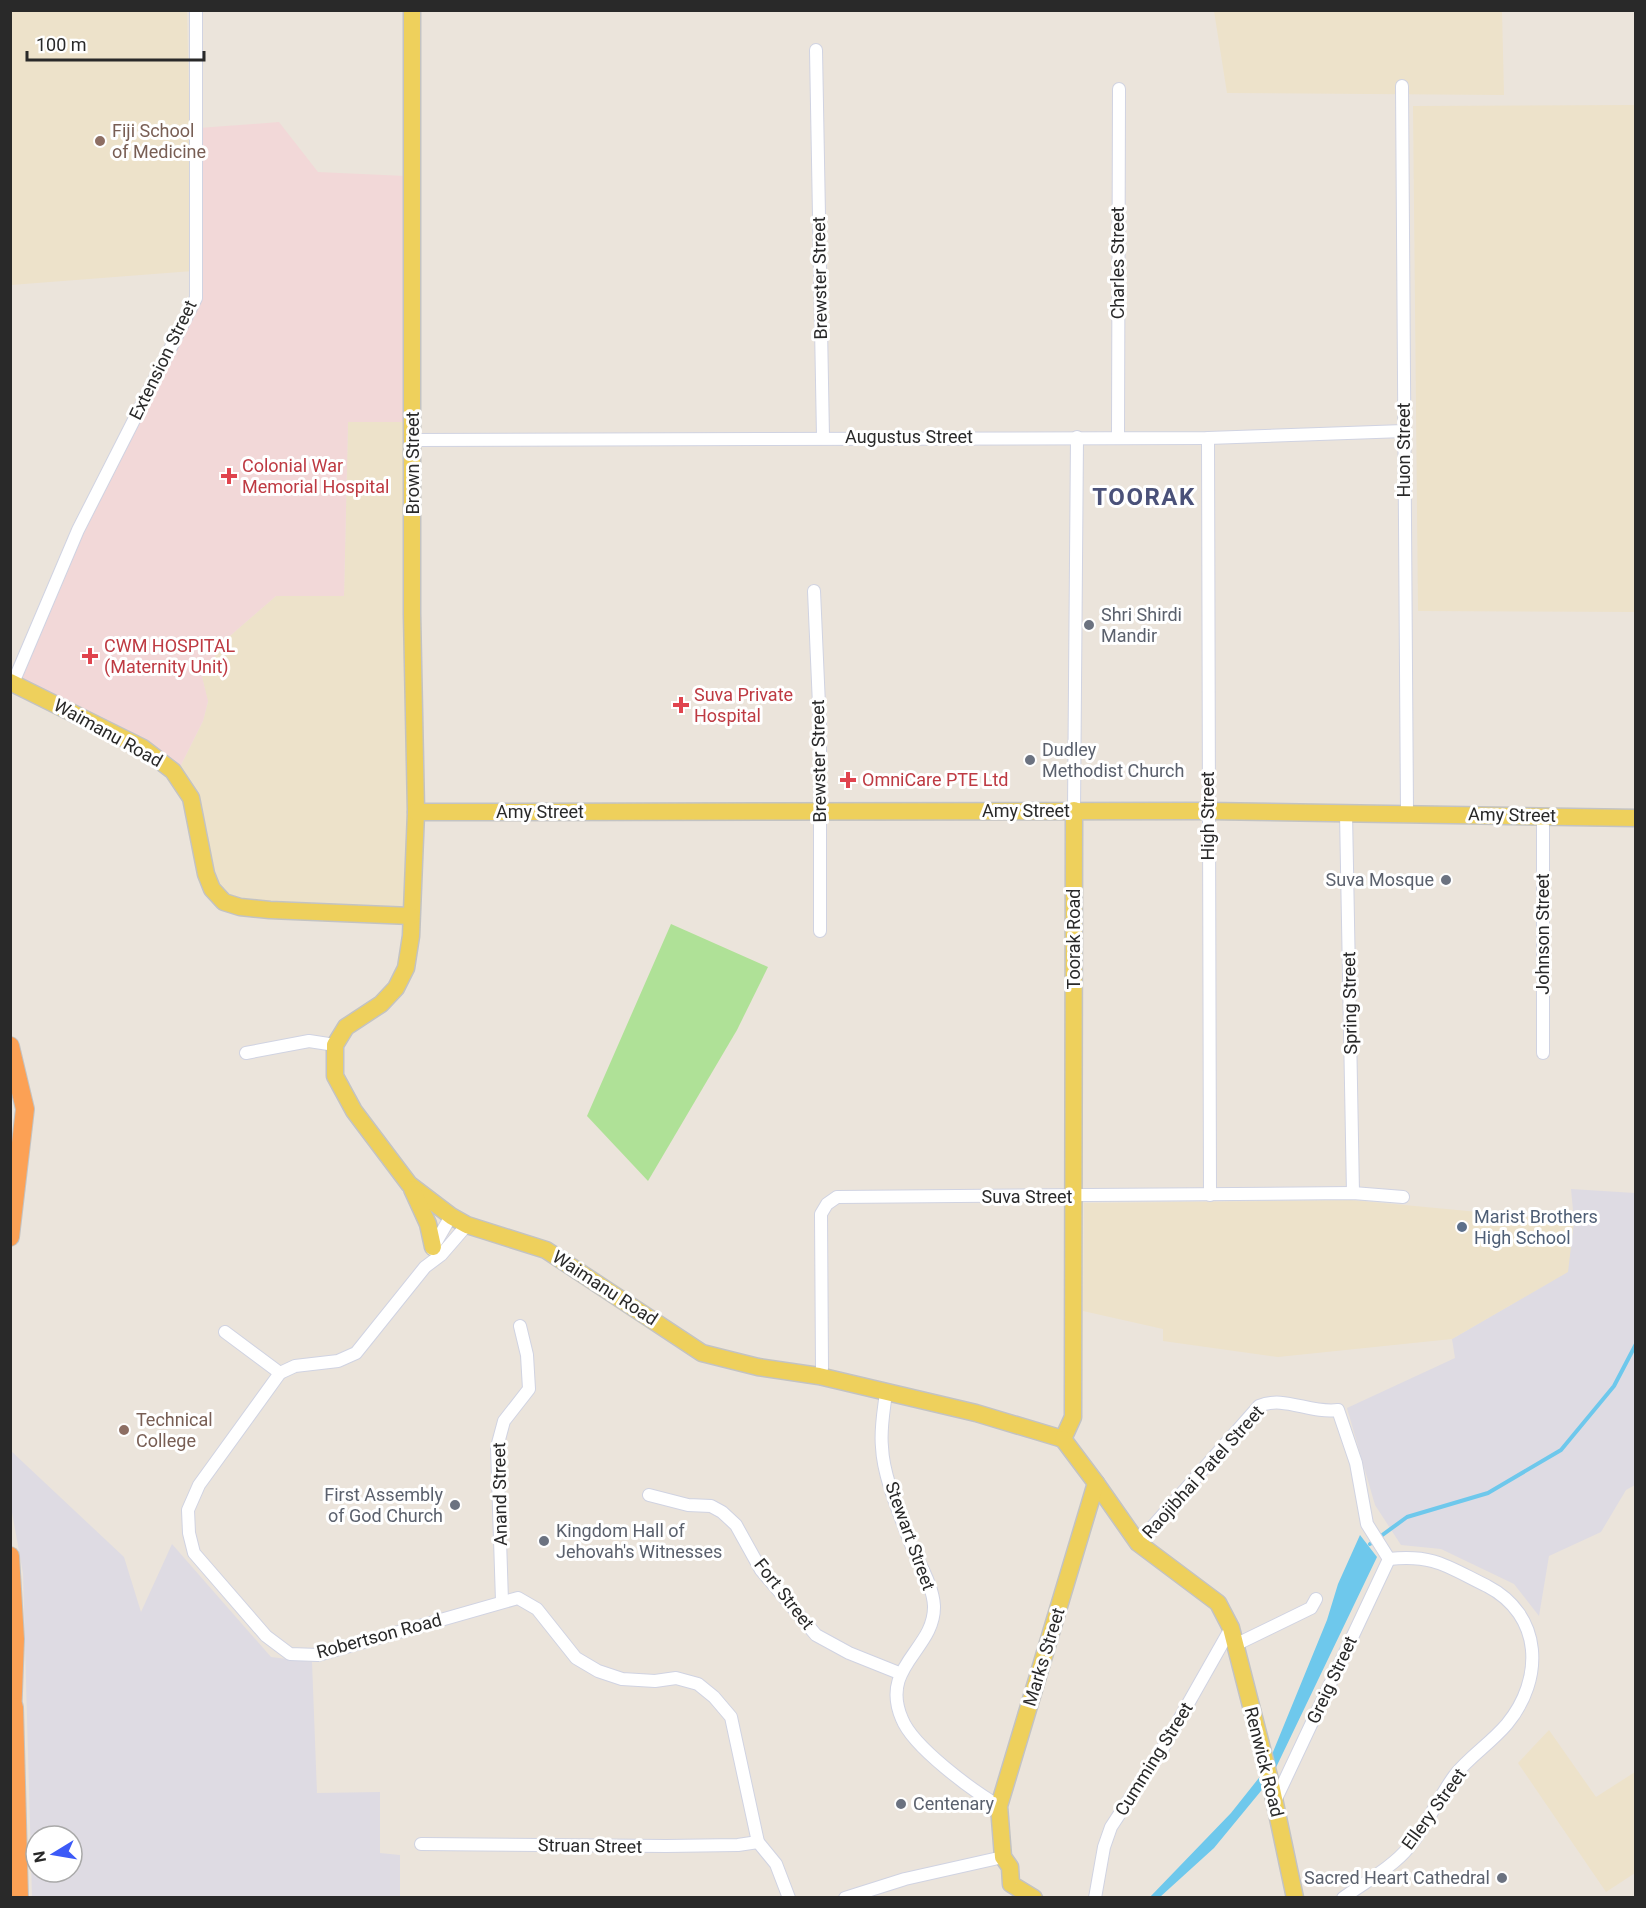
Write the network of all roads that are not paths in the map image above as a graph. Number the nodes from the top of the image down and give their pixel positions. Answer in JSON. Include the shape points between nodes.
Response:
{"nodes":[{"id":1,"x":196,"y":10,"type":"edge"},
{"id":2,"x":412,"y":10,"type":"edge"},
{"id":3,"x":816,"y":50,"type":"dead end"},
{"id":4,"x":1402,"y":86,"type":"dead end"},
{"id":5,"x":1119,"y":89,"type":"dead end"},
{"id":6,"x":1404,"y":431,"type":"junction"},
{"id":7,"x":823,"y":437,"type":"junction"},
{"id":8,"x":1077,"y":438,"type":"junction"},
{"id":9,"x":1118,"y":438,"type":"junction"},
{"id":10,"x":1208,"y":438,"type":"junction"},
{"id":11,"x":413,"y":440,"type":"junction"},
{"id":12,"x":814,"y":591,"type":"dead end"},
{"id":13,"x":12,"y":682,"type":"edge"},
{"id":14,"x":1074,"y":810,"type":"junction"},
{"id":15,"x":1208,"y":811,"type":"junction"},
{"id":16,"x":416,"y":812,"type":"junction"},
{"id":17,"x":820,"y":812,"type":"junction"},
{"id":18,"x":1346,"y":813,"type":"junction"},
{"id":19,"x":1407,"y":813,"type":"junction"},
{"id":20,"x":1543,"y":816,"type":"junction"},
{"id":21,"x":1635,"y":818,"type":"edge"},
{"id":22,"x":411,"y":916,"type":"junction"},
{"id":23,"x":820,"y":931,"type":"dead end"},
{"id":24,"x":335,"y":1045,"type":"junction"},
{"id":25,"x":10,"y":1046,"type":"edge"},
{"id":26,"x":246,"y":1053,"type":"dead end"},
{"id":27,"x":1543,"y":1053,"type":"dead end"},
{"id":28,"x":410,"y":1184,"type":"junction"},
{"id":29,"x":1353,"y":1193,"type":"junction"},
{"id":30,"x":1210,"y":1195,"type":"junction"},
{"id":31,"x":1074,"y":1197,"type":"junction"},
{"id":32,"x":1403,"y":1197,"type":"dead end"},
{"id":33,"x":451,"y":1216,"type":"junction"},
{"id":34,"x":466,"y":1225,"type":"junction"},
{"id":35,"x":10,"y":1237,"type":"edge"},
{"id":36,"x":433,"y":1247,"type":"junction"},
{"id":37,"x":425,"y":1267,"type":"junction"},
{"id":38,"x":520,"y":1326,"type":"dead end"},
{"id":39,"x":225,"y":1332,"type":"dead end"},
{"id":40,"x":280,"y":1373,"type":"junction"},
{"id":41,"x":819,"y":1376,"type":"junction"},
{"id":42,"x":886,"y":1392,"type":"junction"},
{"id":43,"x":1063,"y":1438,"type":"junction"},
{"id":44,"x":1096,"y":1483,"type":"junction"},
{"id":45,"x":649,"y":1495,"type":"dead end"},
{"id":46,"x":1138,"y":1542,"type":"junction"},
{"id":47,"x":10,"y":1556,"type":"edge"},
{"id":48,"x":1389,"y":1559,"type":"junction"},
{"id":49,"x":1316,"y":1599,"type":"dead end"},
{"id":50,"x":502,"y":1601,"type":"junction"},
{"id":51,"x":1233,"y":1636,"type":"junction"},
{"id":52,"x":899,"y":1673,"type":"junction"},
{"id":53,"x":12,"y":1712,"type":"edge"},
{"id":54,"x":10,"y":1729,"type":"edge"},
{"id":55,"x":1275,"y":1801,"type":"junction"},
{"id":56,"x":999,"y":1806,"type":"junction"},
{"id":57,"x":758,"y":1842,"type":"junction"},
{"id":58,"x":421,"y":1844,"type":"dead end"},
{"id":59,"x":1004,"y":1857,"type":"junction"},
{"id":60,"x":1010,"y":1891,"type":"edge"},
{"id":61,"x":19,"y":1898,"type":"edge"},
{"id":62,"x":789,"y":1898,"type":"edge"},
{"id":63,"x":845,"y":1898,"type":"edge"},
{"id":64,"x":1034,"y":1898,"type":"edge"},
{"id":65,"x":1095,"y":1898,"type":"edge"},
{"id":66,"x":1295,"y":1898,"type":"edge"},
{"id":67,"x":1343,"y":1898,"type":"edge"}],
"edges":[{"from":1,"to":13,"type":"street","name":"Extension Street","via":[[196,298],[78,530]]},
{"from":2,"to":11,"type":"main road","name":"Brown Street"},
{"from":3,"to":7,"type":"street","name":"Brewster Street"},
{"from":4,"to":6,"type":"street","name":"Huon Street"},
{"from":5,"to":9,"type":"street","name":"Charles Street"},
{"from":6,"to":10,"type":"street","name":"Augustus Street"},
{"from":6,"to":19,"type":"street","name":"Huon Street"},
{"from":7,"to":8,"type":"street","name":"Augustus Street"},
{"from":7,"to":11,"type":"street","name":"Augustus Street"},
{"from":8,"to":9,"type":"street","name":"Augustus Street"},
{"from":8,"to":14,"type":"street","name":"Toorak Road"},
{"from":9,"to":10,"type":"street","name":"Augustus Street"},
{"from":10,"to":15,"type":"street","name":"High Street"},
{"from":11,"to":16,"type":"main road","name":"Brown Street"},
{"from":12,"to":17,"type":"street","name":"Brewster Street"},
{"from":13,"to":22,"type":"main road","name":"Waimanu Road","via":[[143,748],[173,771],[191,798],[206,874],[212,889],[224,902],[240,908]]},
{"from":14,"to":15,"type":"main road","name":"Amy Street"},
{"from":14,"to":17,"type":"main road","name":"Amy Street"},
{"from":14,"to":31,"type":"main road","name":"Toorak Road"},
{"from":15,"to":18,"type":"main road","name":"Amy Street"},
{"from":15,"to":30,"type":"street","name":"High Street"},
{"from":16,"to":17,"type":"main road","name":"Amy Street"},
{"from":16,"to":22,"type":"main road","name":"Brown Street"},
{"from":17,"to":23,"type":"street","name":"Brewster Street"},
{"from":18,"to":19,"type":"main road","name":"Amy Street"},
{"from":18,"to":29,"type":"street","name":"Spring Street"},
{"from":19,"to":20,"type":"main road","name":"Amy Street"},
{"from":20,"to":21,"type":"main road","name":"Amy Street"},
{"from":20,"to":27,"type":"street","name":"Johnson Street"},
{"from":22,"to":24,"type":"main road","via":[[406,968],[396,988],[381,1004],[346,1027]]},
{"from":24,"to":26,"type":"street","via":[[309,1041]]},
{"from":24,"to":28,"type":"main road","name":"Waimanu Road","via":[[335,1076],[354,1111]]},
{"from":25,"to":35,"type":"highway","via":[[25,1109]]},
{"from":28,"to":33,"type":"main road","name":"Waimanu Road"},
{"from":28,"to":36,"type":"main road","via":[[428,1224]]},
{"from":29,"to":30,"type":"street","name":"Suva Street"},
{"from":29,"to":32,"type":"street","name":"Suva Street"},
{"from":30,"to":31,"type":"street","name":"Suva Street"},
{"from":31,"to":41,"type":"street","name":"Suva Street","via":[[837,1197],[827,1204],[821,1214]]},
{"from":31,"to":43,"type":"main road","name":"Toorak Road","via":[[1073,1417]]},
{"from":33,"to":34,"type":"main road","name":"Waimanu Road"},
{"from":33,"to":36,"type":"street"},
{"from":34,"to":37,"type":"street","via":[[441,1255]]},
{"from":34,"to":41,"type":"main road","name":"Waimanu Road","via":[[546,1250],[702,1353]]},
{"from":36,"to":37,"type":"street"},
{"from":37,"to":40,"type":"street","via":[[356,1353],[338,1361],[295,1366]]},
{"from":38,"to":50,"type":"street","name":"Anand Street","via":[[529,1389],[504,1421],[496,1447]]},
{"from":39,"to":40,"type":"street"},
{"from":40,"to":50,"type":"street","name":"Robertson Road","via":[[199,1485],[188,1510],[194,1553],[266,1636],[290,1653],[318,1655]]},
{"from":41,"to":42,"type":"main road","name":"Waimanu Road"},
{"from":42,"to":43,"type":"main road","name":"Waimanu Road"},
{"from":42,"to":52,"type":"street","name":"Stewart Street","via":[[882,1448],[885,1467],[934,1607],[930,1624]]},
{"from":43,"to":44,"type":"main road"},
{"from":44,"to":46,"type":"main road"},
{"from":44,"to":56,"type":"main road","name":"Marks Street"},
{"from":45,"to":52,"type":"street","name":"Fort Street","via":[[688,1505],[711,1506],[722,1512],[736,1526],[761,1570],[816,1635]]},
{"from":46,"to":48,"type":"street","name":"Raojibhai Patel Street","via":[[1259,1406],[1270,1401],[1323,1412],[1338,1410],[1356,1463],[1367,1524]]},
{"from":46,"to":51,"type":"main road","via":[[1218,1603]]},
{"from":47,"to":53,"type":"highway","via":[[15,1630]]},
{"from":48,"to":55,"type":"street","name":"Greig Street"},
{"from":48,"to":67,"type":"street","name":"Ellery Street","via":[[1415,1556],[1435,1560],[1502,1594],[1527,1625],[1531,1674],[1521,1704],[1456,1774],[1407,1850]]},
{"from":49,"to":51,"type":"street","via":[[1311,1608]]},
{"from":50,"to":57,"type":"street","name":"Robertson Road","via":[[518,1598],[537,1609],[576,1658],[598,1671],[622,1679],[676,1678],[698,1684],[714,1697],[731,1717]]},
{"from":51,"to":55,"type":"main road","name":"Renwick Road"},
{"from":51,"to":65,"type":"street","name":"Cumming Street","via":[[1111,1827]]},
{"from":52,"to":56,"type":"street","via":[[897,1697],[902,1719],[916,1741],[980,1796]]},
{"from":53,"to":54,"type":"highway"},
{"from":53,"to":61,"type":"highway"},
{"from":55,"to":66,"type":"main road","name":"Renwick Road"},
{"from":56,"to":59,"type":"main road","name":"Marks Street"},
{"from":57,"to":58,"type":"street","name":"Struan Street","via":[[666,1846]]},
{"from":57,"to":62,"type":"street","name":"Robertson Road","via":[[776,1864]]},
{"from":59,"to":60,"type":"main road","name":"Marks Street","via":[[1011,1867]]},
{"from":59,"to":63,"type":"street"},
{"from":60,"to":64,"type":"main road"}]}
